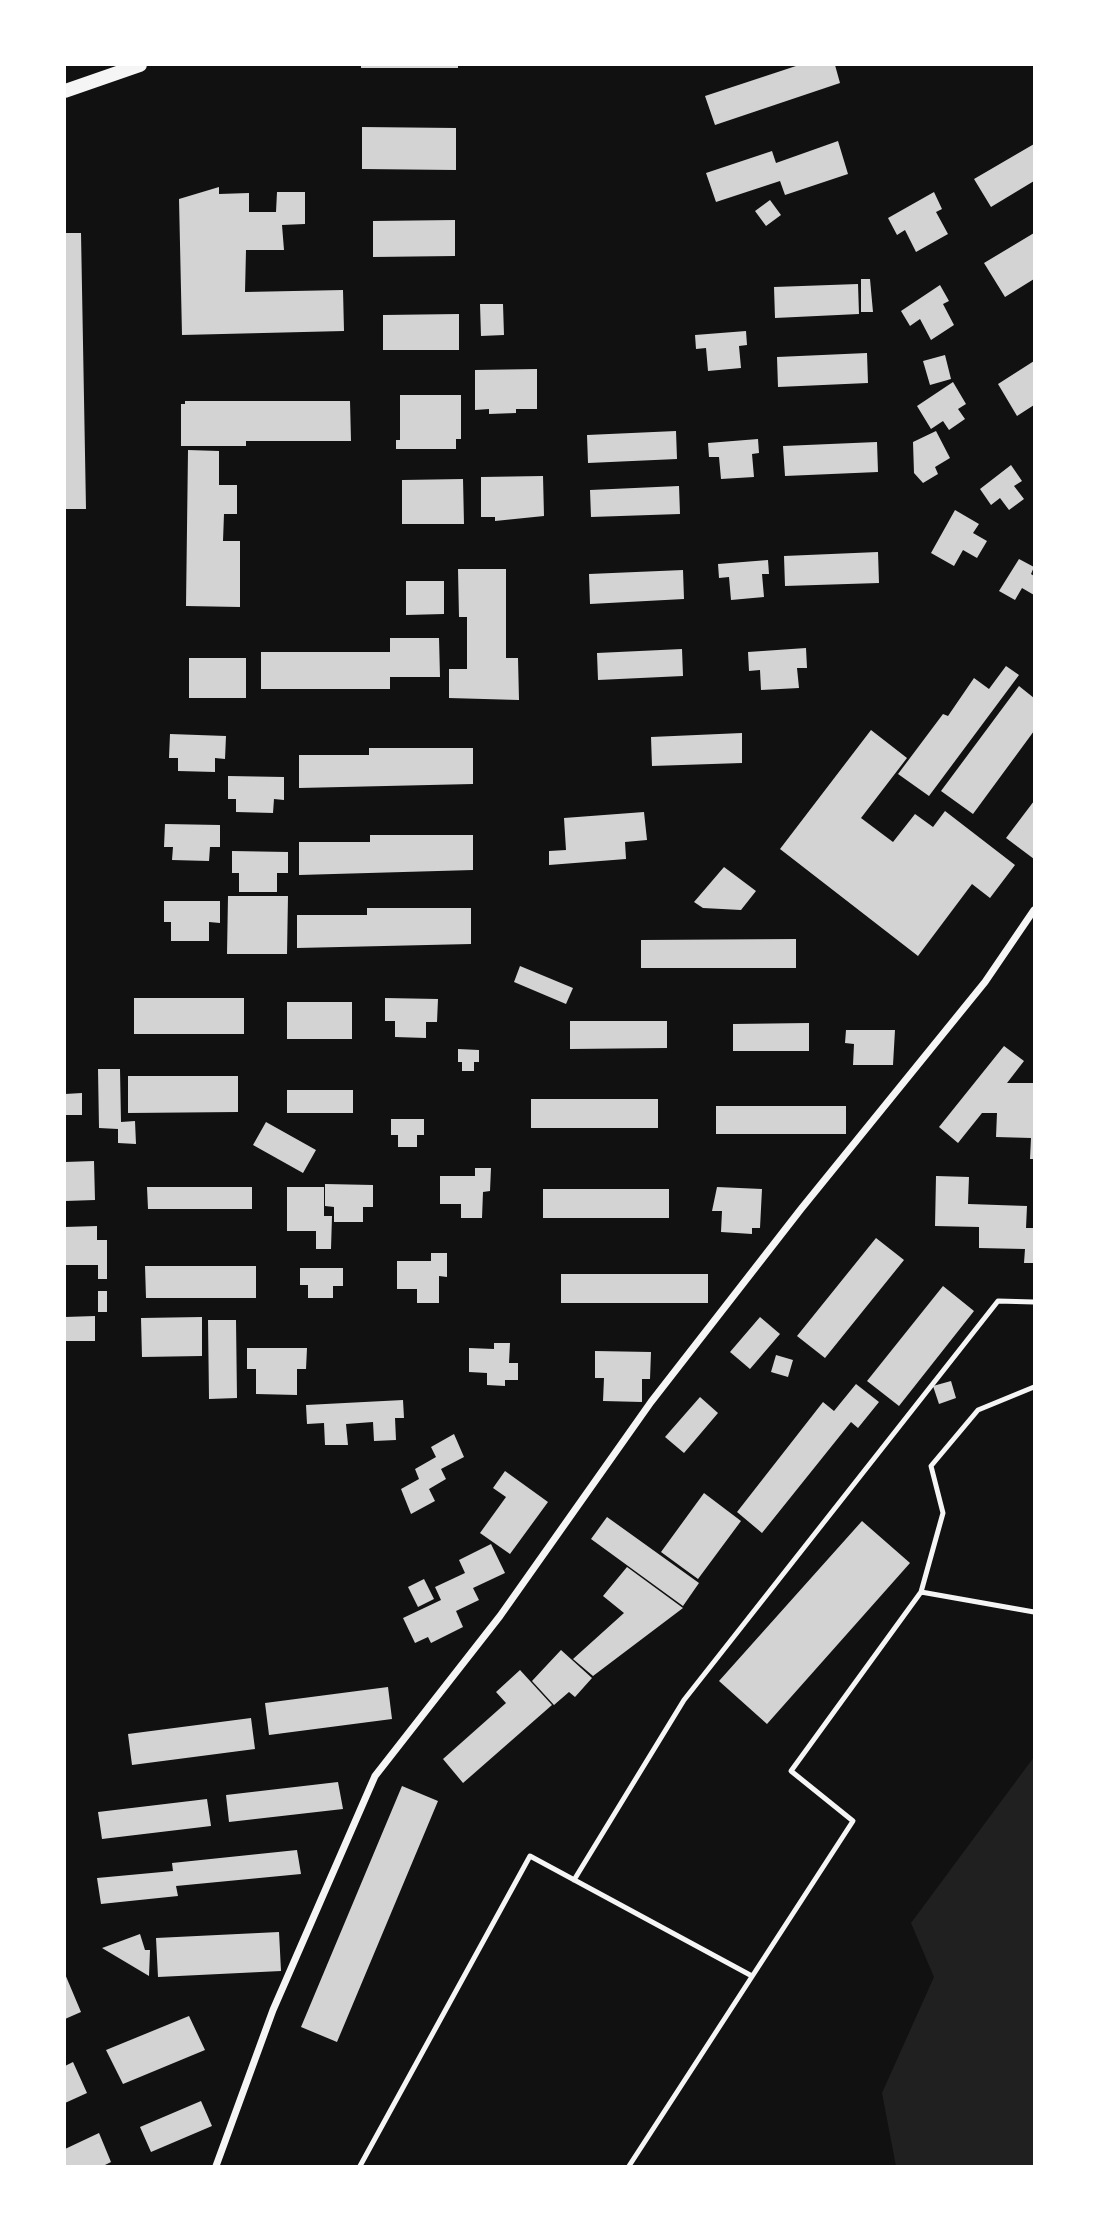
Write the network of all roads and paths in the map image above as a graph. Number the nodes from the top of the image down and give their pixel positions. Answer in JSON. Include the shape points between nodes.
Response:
{"nodes":[{"id":1,"x":140,"y":65,"type":"edge"},
{"id":2,"x":65,"y":91,"type":"edge"},
{"id":3,"x":1034,"y":910,"type":"edge"},
{"id":4,"x":1034,"y":1302,"type":"edge"},
{"id":5,"x":1034,"y":1387,"type":"edge"},
{"id":6,"x":922,"y":1592,"type":"junction"},
{"id":7,"x":1034,"y":1612,"type":"edge"},
{"id":8,"x":573,"y":1880,"type":"junction"},
{"id":9,"x":752,"y":1976,"type":"junction"},
{"id":10,"x":216,"y":2166,"type":"edge"},
{"id":11,"x":360,"y":2166,"type":"edge"},
{"id":12,"x":629,"y":2166,"type":"edge"}],
"edges":[{"from":1,"to":2,"type":"main road"},
{"from":3,"to":10,"type":"street","via":[[985,982],[651,1402],[500,1616],[375,1776],[273,2010]]},
{"from":4,"to":8,"type":"lane","via":[[998,1301],[989,1312],[684,1700]]},
{"from":5,"to":6,"type":"lane","via":[[978,1410],[931,1466],[943,1513]]},
{"from":6,"to":7,"type":"lane"},
{"from":6,"to":9,"type":"lane","via":[[791,1771],[853,1821]]},
{"from":8,"to":9,"type":"lane"},
{"from":8,"to":11,"type":"lane","via":[[530,1856]]},
{"from":9,"to":12,"type":"lane"}]}
